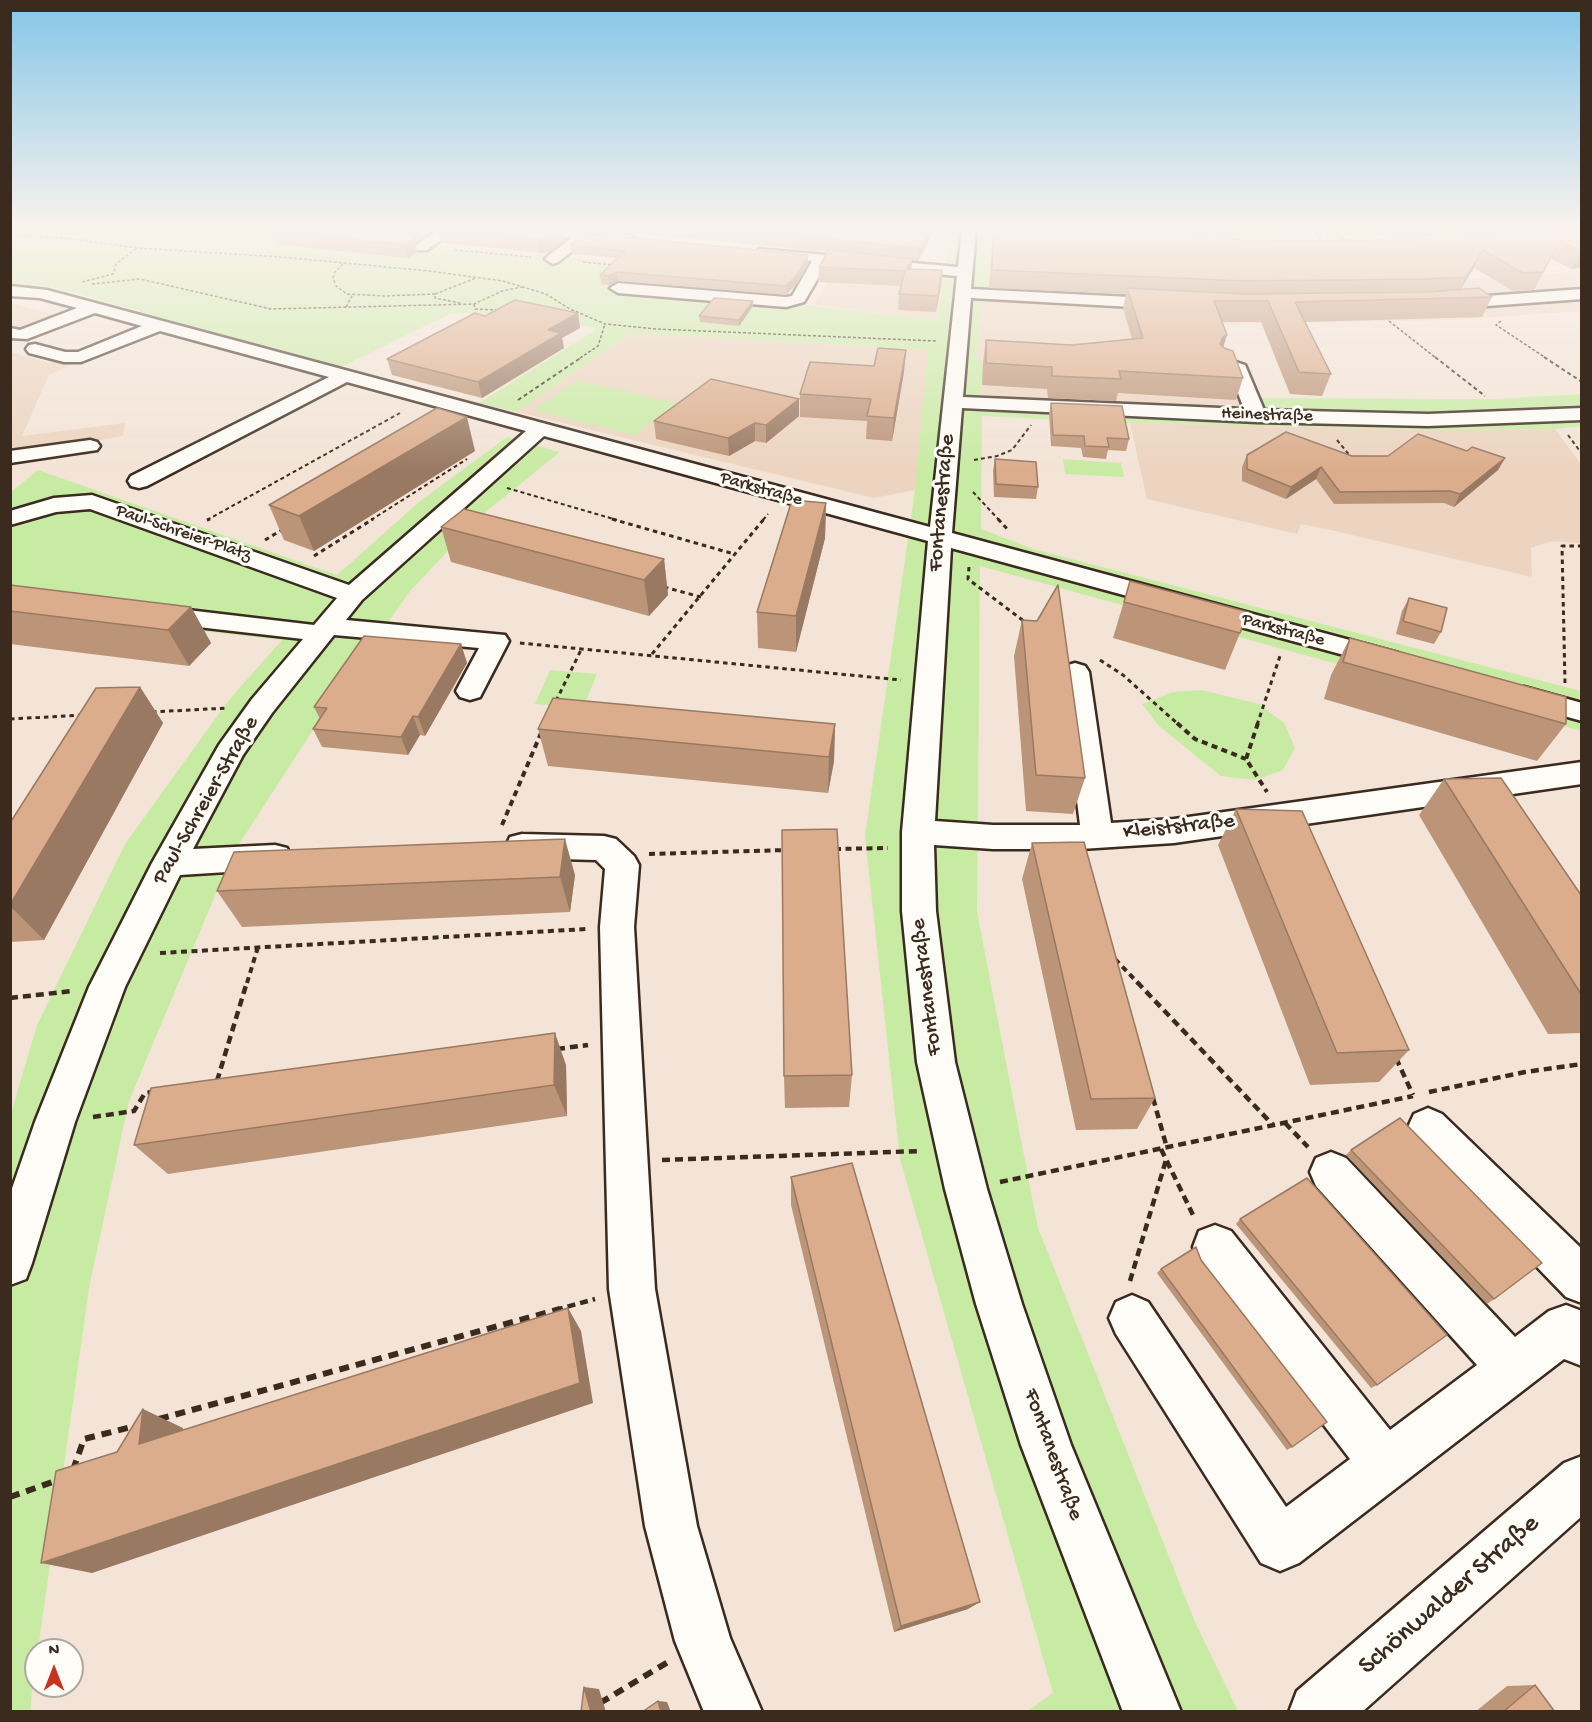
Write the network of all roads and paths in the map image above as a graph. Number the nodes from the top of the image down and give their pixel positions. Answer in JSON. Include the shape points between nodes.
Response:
{"nodes":[{"id":1,"x":89,"y":309,"type":"edge"},
{"id":2,"x":98,"y":309,"type":"edge"},
{"id":3,"x":485,"y":309,"type":"edge"},
{"id":4,"x":574,"y":309,"type":"edge"},
{"id":5,"x":960,"y":309,"type":"edge"},
{"id":6,"x":502,"y":310,"type":"edge"},
{"id":7,"x":584,"y":315,"type":"junction"},
{"id":8,"x":577,"y":316,"type":"edge"},
{"id":9,"x":1500,"y":318,"type":"dead end"},
{"id":10,"x":1389,"y":321,"type":"edge"},
{"id":11,"x":605,"y":324,"type":"junction"},
{"id":12,"x":158,"y":326,"type":"junction"},
{"id":13,"x":10,"y":333,"type":"edge"},
{"id":14,"x":940,"y":341,"type":"dead end"},
{"id":15,"x":34,"y":349,"type":"dead end"},
{"id":16,"x":1224,"y":364,"type":"edge"},
{"id":17,"x":343,"y":377,"type":"junction"},
{"id":18,"x":1581,"y":382,"type":"edge"},
{"id":19,"x":426,"y":398,"type":"junction"},
{"id":20,"x":1581,"y":398,"type":"edge"},
{"id":21,"x":952,"y":402,"type":"junction"},
{"id":22,"x":1492,"y":402,"type":"junction"},
{"id":23,"x":1041,"y":406,"type":"junction"},
{"id":24,"x":1581,"y":414,"type":"edge"},
{"id":25,"x":495,"y":417,"type":"junction"},
{"id":26,"x":1264,"y":417,"type":"junction"},
{"id":27,"x":1319,"y":418,"type":"junction"},
{"id":28,"x":540,"y":429,"type":"junction"},
{"id":29,"x":90,"y":446,"type":"dead end"},
{"id":30,"x":10,"y":457,"type":"edge"},
{"id":31,"x":1352,"y":459,"type":"edge"},
{"id":32,"x":974,"y":460,"type":"dead end"},
{"id":33,"x":477,"y":468,"type":"junction"},
{"id":34,"x":139,"y":482,"type":"dead end"},
{"id":35,"x":973,"y":492,"type":"dead end"},
{"id":36,"x":783,"y":496,"type":"junction"},
{"id":37,"x":10,"y":518,"type":"edge"},
{"id":38,"x":291,"y":524,"type":"edge"},
{"id":39,"x":183,"y":534,"type":"junction"},
{"id":40,"x":940,"y":538,"type":"junction"},
{"id":41,"x":1581,"y":546,"type":"edge"},
{"id":42,"x":241,"y":554,"type":"junction"},
{"id":43,"x":734,"y":554,"type":"junction"},
{"id":44,"x":1042,"y":566,"type":"junction"},
{"id":45,"x":288,"y":573,"type":"junction"},
{"id":46,"x":656,"y":585,"type":"edge"},
{"id":47,"x":353,"y":595,"type":"junction"},
{"id":48,"x":701,"y":597,"type":"junction"},
{"id":49,"x":129,"y":611,"type":"edge"},
{"id":50,"x":323,"y":629,"type":"junction"},
{"id":51,"x":1288,"y":632,"type":"junction"},
{"id":52,"x":496,"y":641,"type":"junction"},
{"id":53,"x":582,"y":648,"type":"junction"},
{"id":54,"x":652,"y":654,"type":"junction"},
{"id":55,"x":1410,"y":665,"type":"edge"},
{"id":56,"x":1075,"y":672,"type":"dead end"},
{"id":57,"x":927,"y":682,"type":"junction"},
{"id":58,"x":470,"y":690,"type":"dead end"},
{"id":59,"x":1499,"y":690,"type":"edge"},
{"id":60,"x":262,"y":706,"type":"junction"},
{"id":61,"x":553,"y":707,"type":"edge"},
{"id":62,"x":1574,"y":710,"type":"edge"},
{"id":63,"x":142,"y":712,"type":"dead end"},
{"id":64,"x":94,"y":715,"type":"edge"},
{"id":65,"x":10,"y":719,"type":"edge"},
{"id":66,"x":543,"y":728,"type":"edge"},
{"id":67,"x":1581,"y":772,"type":"edge"},
{"id":68,"x":1282,"y":816,"type":"junction"},
{"id":69,"x":1097,"y":836,"type":"junction"},
{"id":70,"x":918,"y":841,"type":"junction"},
{"id":71,"x":487,"y":846,"type":"joint"},
{"id":72,"x":833,"y":849,"type":"edge"},
{"id":73,"x":797,"y":850,"type":"edge"},
{"id":74,"x":310,"y":855,"type":"edge"},
{"id":75,"x":617,"y":860,"type":"junction"},
{"id":76,"x":169,"y":863,"type":"junction"},
{"id":77,"x":617,"y":927,"type":"junction"},
{"id":78,"x":258,"y":947,"type":"junction"},
{"id":79,"x":123,"y":955,"type":"junction"},
{"id":80,"x":1117,"y":969,"type":"edge"},
{"id":81,"x":107,"y":987,"type":"junction"},
{"id":82,"x":10,"y":998,"type":"edge"},
{"id":83,"x":621,"y":1042,"type":"junction"},
{"id":84,"x":552,"y":1049,"type":"edge"},
{"id":85,"x":1393,"y":1052,"type":"edge"},
{"id":86,"x":1581,"y":1064,"type":"edge"},
{"id":87,"x":227,"y":1084,"type":"edge"},
{"id":88,"x":157,"y":1091,"type":"edge"},
{"id":89,"x":1151,"y":1092,"type":"edge"},
{"id":90,"x":1420,"y":1111,"type":"junction"},
{"id":91,"x":55,"y":1122,"type":"junction"},
{"id":92,"x":1273,"y":1125,"type":"junction"},
{"id":93,"x":1164,"y":1148,"type":"junction"},
{"id":94,"x":1166,"y":1160,"type":"junction"},
{"id":95,"x":625,"y":1161,"type":"junction"},
{"id":96,"x":962,"y":1169,"type":"junction"},
{"id":97,"x":1331,"y":1172,"type":"dead end"},
{"id":98,"x":1215,"y":1247,"type":"joint"},
{"id":99,"x":10,"y":1263,"type":"edge"},
{"id":100,"x":1581,"y":1281,"type":"edge"},
{"id":101,"x":632,"y":1289,"type":"junction"},
{"id":102,"x":1132,"y":1318,"type":"joint"},
{"id":103,"x":1576,"y":1329,"type":"edge"},
{"id":104,"x":1513,"y":1369,"type":"junction"},
{"id":105,"x":152,"y":1421,"type":"dead end"},
{"id":106,"x":141,"y":1424,"type":"edge"},
{"id":107,"x":1384,"y":1464,"type":"junction"},
{"id":108,"x":71,"y":1475,"type":"edge"},
{"id":109,"x":61,"y":1479,"type":"edge"},
{"id":110,"x":1581,"y":1481,"type":"edge"},
{"id":111,"x":10,"y":1497,"type":"edge"},
{"id":112,"x":703,"y":1641,"type":"junction"},
{"id":113,"x":596,"y":1706,"type":"dead end"},
{"id":114,"x":733,"y":1712,"type":"edge"},
{"id":115,"x":1152,"y":1712,"type":"edge"},
{"id":116,"x":1318,"y":1712,"type":"edge"}],
"edges":[{"from":1,"to":13,"type":"street","via":[[21,334]]},
{"from":2,"to":12,"type":"street","name":"Parkstraße"},
{"from":3,"to":6,"type":"path"},
{"from":4,"to":7,"type":"path"},
{"from":5,"to":21,"type":"street","name":"Fontanestraße"},
{"from":7,"to":8,"type":"path"},
{"from":7,"to":11,"type":"path"},
{"from":9,"to":18,"type":"path","via":[[1502,322],[1497,325]]},
{"from":10,"to":22,"type":"path"},
{"from":11,"to":14,"type":"path"},
{"from":11,"to":25,"type":"path","via":[[598,346]]},
{"from":12,"to":15,"type":"street","via":[[81,357]]},
{"from":12,"to":17,"type":"street","name":"Parkstraße"},
{"from":16,"to":26,"type":"street","via":[[1238,369]]},
{"from":17,"to":19,"type":"street","name":"Parkstraße"},
{"from":17,"to":34,"type":"street"},
{"from":19,"to":25,"type":"street","name":"Parkstraße"},
{"from":19,"to":39,"type":"path"},
{"from":20,"to":22,"type":"street"},
{"from":21,"to":23,"type":"street","name":"Heinestraße"},
{"from":21,"to":40,"type":"street","name":"Fontanestraße"},
{"from":22,"to":26,"type":"street","via":[[1284,402]]},
{"from":23,"to":26,"type":"street","name":"Heinestraße"},
{"from":23,"to":32,"type":"path","via":[[1012,450]]},
{"from":24,"to":27,"type":"street","name":"Heinestraße","via":[[1428,420]]},
{"from":25,"to":28,"type":"street","name":"Parkstraße"},
{"from":26,"to":27,"type":"street","name":"Heinestraße"},
{"from":27,"to":31,"type":"path"},
{"from":28,"to":33,"type":"street","name":"Paul-Schreier-Straße"},
{"from":28,"to":36,"type":"street","name":"Parkstraße"},
{"from":29,"to":30,"type":"street"},
{"from":33,"to":43,"type":"path"},
{"from":33,"to":45,"type":"path"},
{"from":33,"to":47,"type":"street","name":"Paul-Schreier-Straße"},
{"from":35,"to":44,"type":"path"},
{"from":36,"to":40,"type":"street","name":"Parkstraße"},
{"from":36,"to":43,"type":"path"},
{"from":37,"to":39,"type":"street","name":"Paul-Schreier-Platz","via":[[54,505],[92,502]]},
{"from":38,"to":42,"type":"path"},
{"from":39,"to":42,"type":"street","name":"Paul-Schreier-Platz"},
{"from":40,"to":44,"type":"street","name":"Parkstraße"},
{"from":40,"to":57,"type":"street","name":"Fontanestraße"},
{"from":41,"to":62,"type":"path","via":[[1562,546]]},
{"from":42,"to":45,"type":"street","name":"Paul-Schreier-Platz"},
{"from":43,"to":48,"type":"path"},
{"from":44,"to":51,"type":"street","name":"Parkstraße"},
{"from":45,"to":47,"type":"street","name":"Paul-Schreier-Platz"},
{"from":46,"to":48,"type":"path"},
{"from":47,"to":50,"type":"street","name":"Paul-Schreier-Straße"},
{"from":48,"to":54,"type":"path"},
{"from":49,"to":50,"type":"street"},
{"from":50,"to":52,"type":"street"},
{"from":50,"to":60,"type":"street","name":"Paul-Schreier-Straße"},
{"from":51,"to":55,"type":"street","name":"Parkstraße"},
{"from":51,"to":68,"type":"path","via":[[1246,759]]},
{"from":52,"to":53,"type":"path"},
{"from":52,"to":58,"type":"street"},
{"from":53,"to":54,"type":"path"},
{"from":53,"to":61,"type":"path"},
{"from":54,"to":57,"type":"path"},
{"from":56,"to":69,"type":"street"},
{"from":57,"to":70,"type":"street","name":"Fontanestraße"},
{"from":59,"to":62,"type":"street"},
{"from":60,"to":63,"type":"path"},
{"from":60,"to":76,"type":"street","name":"Paul-Schreier-Straße","via":[[230,752]]},
{"from":64,"to":65,"type":"path"},
{"from":66,"to":71,"type":"path"},
{"from":67,"to":68,"type":"street","name":"Kleiststraße"},
{"from":68,"to":69,"type":"street","name":"Kleiststraße","via":[[1174,831]]},
{"from":69,"to":70,"type":"street","name":"Kleiststraße"},
{"from":70,"to":72,"type":"path","via":[[880,848]]},
{"from":70,"to":96,"type":"street","name":"Fontanestraße","via":[[919,911],[936,1062]]},
{"from":71,"to":75,"type":"street","via":[[604,848]]},
{"from":73,"to":75,"type":"path","via":[[630,854]]},
{"from":74,"to":76,"type":"street"},
{"from":75,"to":77,"type":"street","via":[[622,865]]},
{"from":76,"to":79,"type":"street","name":"Paul-Schreier-Straße"},
{"from":77,"to":78,"type":"path"},
{"from":77,"to":83,"type":"street"},
{"from":78,"to":79,"type":"path"},
{"from":78,"to":87,"type":"path","via":[[216,1085]]},
{"from":79,"to":81,"type":"street","name":"Paul-Schreier-Straße"},
{"from":80,"to":92,"type":"path","via":[[1114,958]]},
{"from":81,"to":82,"type":"path"},
{"from":81,"to":91,"type":"street","name":"Paul-Schreier-Straße"},
{"from":83,"to":84,"type":"path"},
{"from":83,"to":95,"type":"street"},
{"from":85,"to":90,"type":"path"},
{"from":86,"to":90,"type":"path","via":[[1525,1072]]},
{"from":88,"to":91,"type":"path","via":[[145,1093],[134,1111]]},
{"from":89,"to":93,"type":"path"},
{"from":90,"to":92,"type":"path"},
{"from":90,"to":100,"type":"street"},
{"from":91,"to":99,"type":"street","name":"Paul-Schreier-Straße"},
{"from":92,"to":93,"type":"path"},
{"from":93,"to":94,"type":"path"},
{"from":93,"to":96,"type":"path"},
{"from":94,"to":98,"type":"path","via":[[1193,1217]]},
{"from":94,"to":102,"type":"path","via":[[1124,1298]]},
{"from":95,"to":96,"type":"path"},
{"from":95,"to":101,"type":"street"},
{"from":96,"to":115,"type":"street","name":"Fontanestraße","via":[[999,1304],[1046,1445]]},
{"from":97,"to":104,"type":"street"},
{"from":98,"to":107,"type":"street"},
{"from":101,"to":105,"type":"path"},
{"from":101,"to":112,"type":"street","via":[[671,1526]]},
{"from":102,"to":107,"type":"street","via":[[1280,1544]]},
{"from":103,"to":104,"type":"street"},
{"from":104,"to":107,"type":"street"},
{"from":106,"to":108,"type":"path","via":[[84,1440]]},
{"from":109,"to":111,"type":"path"},
{"from":110,"to":116,"type":"street","name":"Schönwalder Straße"},
{"from":112,"to":113,"type":"path"},
{"from":112,"to":114,"type":"street"}]}
